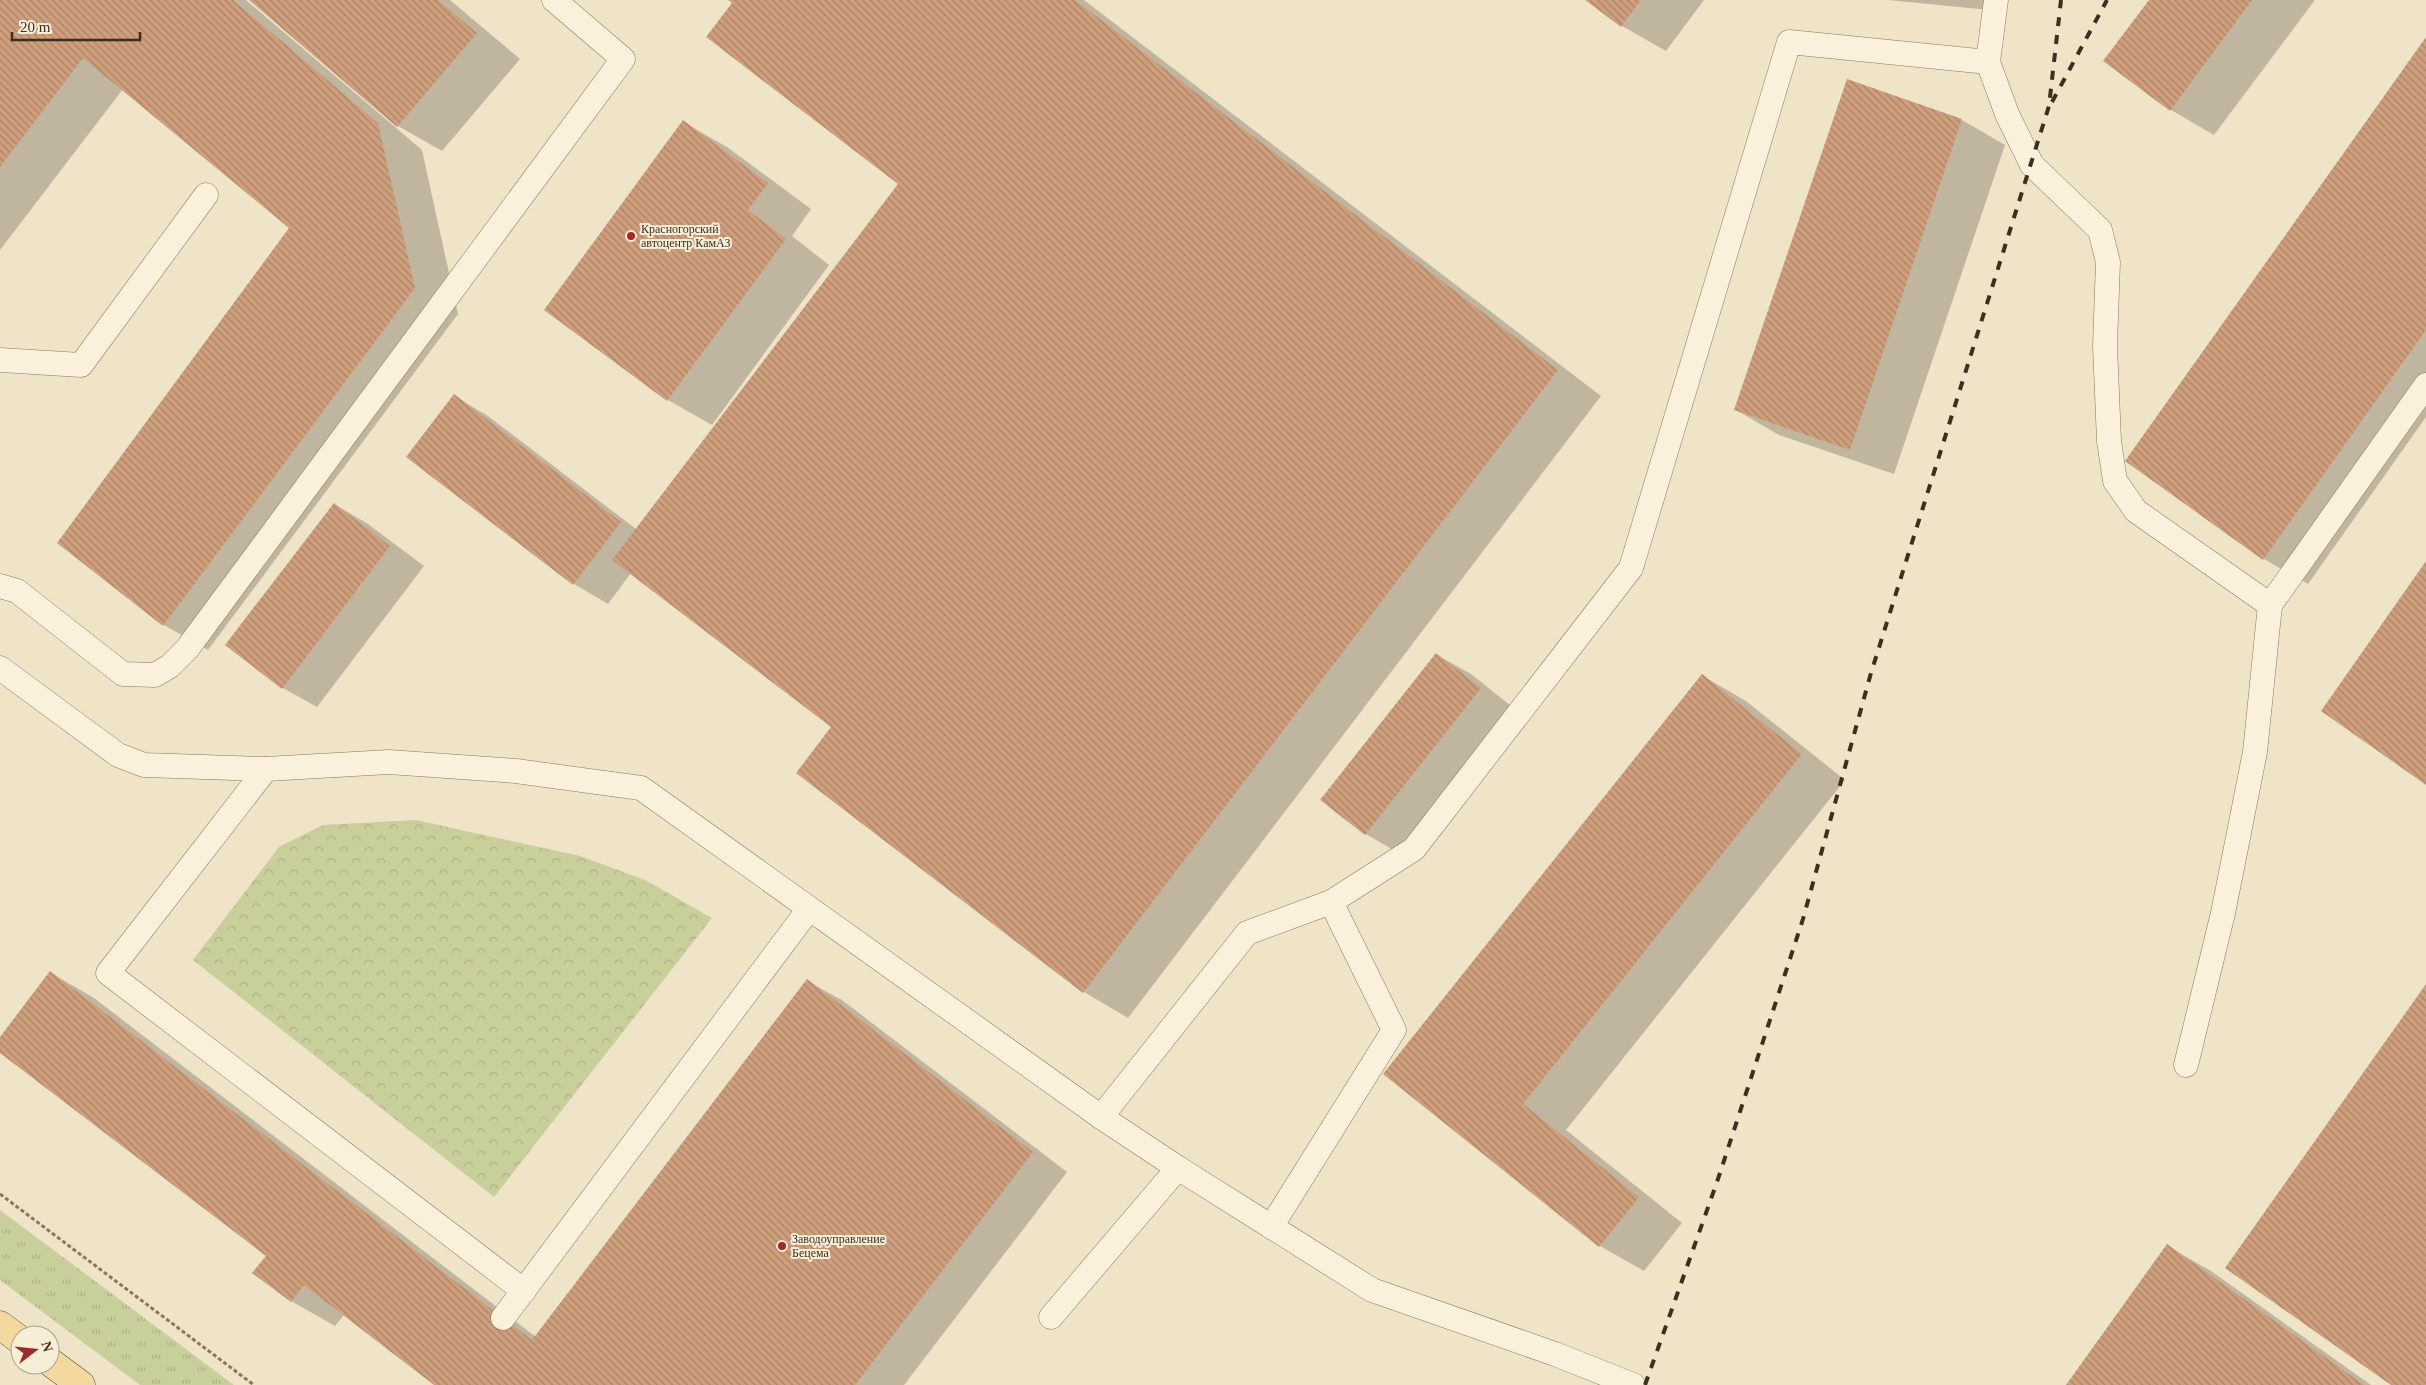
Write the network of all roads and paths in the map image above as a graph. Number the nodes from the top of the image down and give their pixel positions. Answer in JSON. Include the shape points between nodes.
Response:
{"nodes":[{"id":1,"x":554,"y":0,"type":"edge"},
{"id":2,"x":1996,"y":0,"type":"edge"},
{"id":3,"x":1988,"y":62,"type":"junction"},
{"id":4,"x":206,"y":195,"type":"dead end"},
{"id":5,"x":0,"y":360,"type":"edge"},
{"id":6,"x":2426,"y":385,"type":"edge"},
{"id":7,"x":0,"y":586,"type":"edge"},
{"id":8,"x":2270,"y":606,"type":"junction"},
{"id":9,"x":0,"y":668,"type":"edge"},
{"id":10,"x":266,"y":769,"type":"junction"},
{"id":11,"x":1331,"y":902,"type":"junction"},
{"id":12,"x":809,"y":909,"type":"junction"},
{"id":13,"x":2186,"y":1065,"type":"dead end"},
{"id":14,"x":1101,"y":1117,"type":"junction"},
{"id":15,"x":1178,"y":1168,"type":"junction"},
{"id":16,"x":0,"y":1194,"type":"edge"},
{"id":17,"x":1271,"y":1227,"type":"junction"},
{"id":18,"x":524,"y":1291,"type":"junction"},
{"id":19,"x":1051,"y":1317,"type":"dead end"},
{"id":20,"x":503,"y":1318,"type":"dead end"},
{"id":21,"x":60,"y":1369,"type":"edge"},
{"id":22,"x":81,"y":1385,"type":"edge"},
{"id":23,"x":254,"y":1385,"type":"edge"},
{"id":24,"x":1633,"y":1385,"type":"edge"}],
"edges":[{"from":1,"to":7,"type":"lane","via":[[623,58],[187,649],[170,666],[155,674],[123,674],[17,591]]},
{"from":2,"to":3,"type":"lane"},
{"from":3,"to":8,"type":"lane","via":[[2007,114],[2032,165],[2100,230],[2108,262],[2105,346],[2109,441],[2115,481],[2136,511]]},
{"from":3,"to":11,"type":"lane","via":[[1789,42],[1631,568],[1414,849]]},
{"from":4,"to":5,"type":"lane","via":[[81,364]]},
{"from":6,"to":8,"type":"lane"},
{"from":8,"to":13,"type":"lane","via":[[2256,752],[2223,913]]},
{"from":9,"to":10,"type":"lane","via":[[118,755],[144,765]]},
{"from":10,"to":12,"type":"lane","via":[[389,762],[516,771],[641,788]]},
{"from":10,"to":18,"type":"lane","via":[[108,973]]},
{"from":11,"to":14,"type":"lane","via":[[1247,933]]},
{"from":11,"to":17,"type":"lane","via":[[1394,1030]]},
{"from":12,"to":14,"type":"lane"},
{"from":12,"to":18,"type":"lane"},
{"from":14,"to":15,"type":"lane"},
{"from":15,"to":17,"type":"lane"},
{"from":15,"to":19,"type":"lane"},
{"from":16,"to":23,"type":"path"},
{"from":17,"to":24,"type":"lane","via":[[1372,1290]]},
{"from":18,"to":20,"type":"lane"},
{"from":21,"to":22,"type":"main road"}]}
